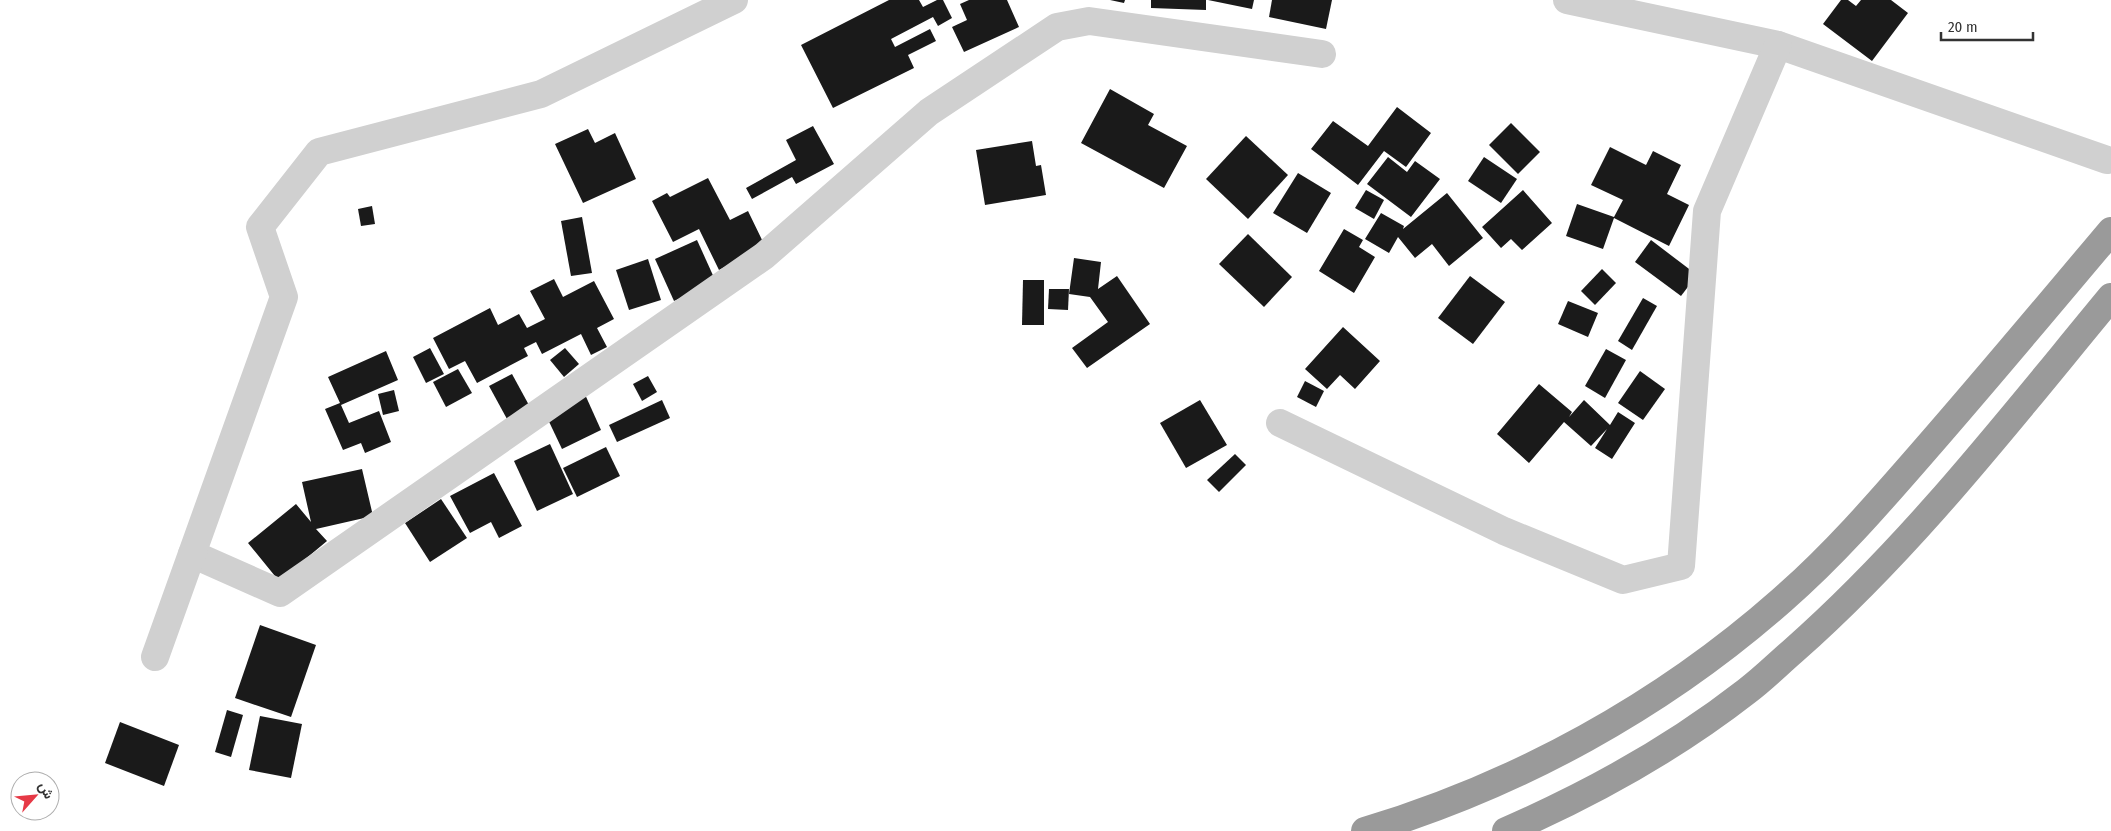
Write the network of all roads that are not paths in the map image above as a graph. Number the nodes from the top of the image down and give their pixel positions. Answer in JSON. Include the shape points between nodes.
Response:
{"nodes":[{"id":1,"x":734,"y":0,"type":"edge"},
{"id":2,"x":1567,"y":0,"type":"edge"},
{"id":3,"x":1778,"y":45,"type":"junction"},
{"id":4,"x":1322,"y":54,"type":"dead end"},
{"id":5,"x":2107,"y":160,"type":"dead end"},
{"id":6,"x":2111,"y":231,"type":"edge"},
{"id":7,"x":2111,"y":297,"type":"edge"},
{"id":8,"x":1280,"y":423,"type":"dead end"},
{"id":9,"x":192,"y":554,"type":"junction"},
{"id":10,"x":155,"y":657,"type":"dead end"},
{"id":11,"x":1366,"y":831,"type":"edge"},
{"id":12,"x":1506,"y":831,"type":"edge"}],
"edges":[{"from":1,"to":9,"type":"street","via":[[541,94],[319,152],[260,227],[284,297]]},
{"from":2,"to":3,"type":"street"},
{"from":3,"to":5,"type":"street"},
{"from":3,"to":8,"type":"street","via":[[1707,211],[1680,566],[1623,580],[1504,531]]},
{"from":4,"to":9,"type":"street","via":[[1089,21],[1057,27],[929,112],[764,256],[280,593]]},
{"from":6,"to":11,"type":"highway","via":[[1858,528],[1782,601],[1697,668],[1550,759],[1452,802]]},
{"from":7,"to":12,"type":"highway","via":[[1929,517],[1838,612],[1747,691],[1667,746],[1559,808]]},
{"from":9,"to":10,"type":"street"}]}
